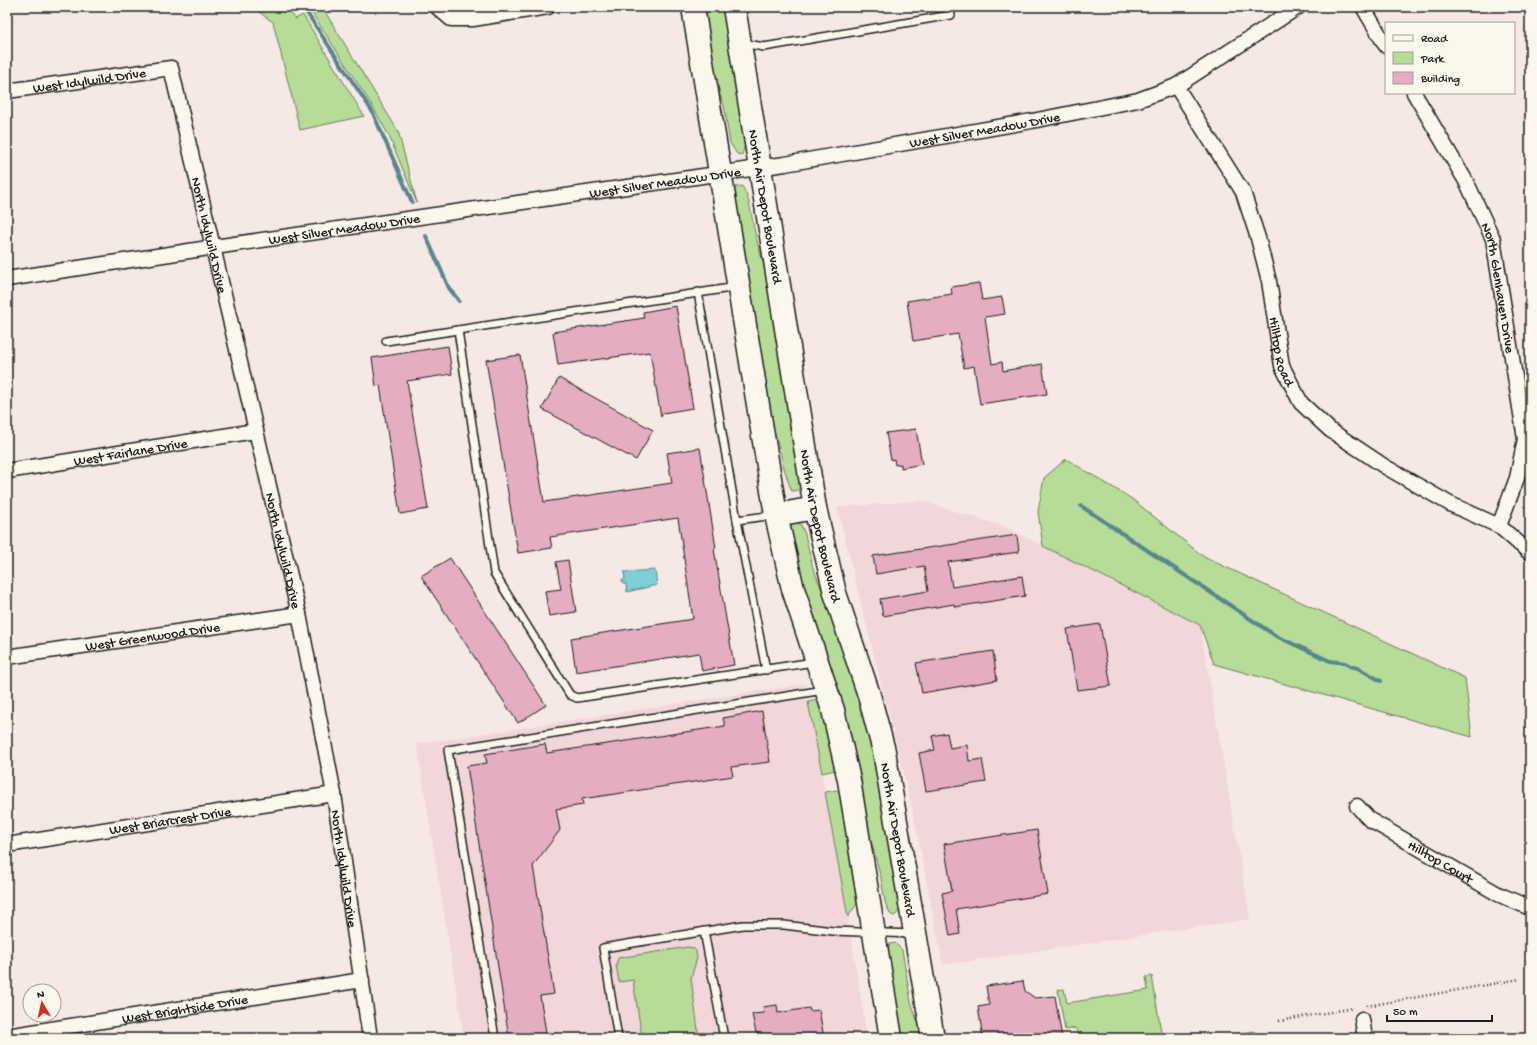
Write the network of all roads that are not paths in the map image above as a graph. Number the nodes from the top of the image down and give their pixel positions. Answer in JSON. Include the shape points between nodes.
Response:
{"nodes":[{"id":1,"x":437,"y":7,"type":"edge"},
{"id":2,"x":548,"y":7,"type":"edge"},
{"id":3,"x":693,"y":7,"type":"edge"},
{"id":4,"x":734,"y":7,"type":"edge"},
{"id":5,"x":949,"y":7,"type":"edge"},
{"id":6,"x":1298,"y":7,"type":"edge"},
{"id":7,"x":1363,"y":7,"type":"edge"},
{"id":8,"x":740,"y":42,"type":"junction"},
{"id":9,"x":1385,"y":44,"type":"edge"},
{"id":10,"x":172,"y":68,"type":"joint"},
{"id":11,"x":1176,"y":86,"type":"junction"},
{"id":12,"x":7,"y":91,"type":"edge"},
{"id":13,"x":1415,"y":94,"type":"edge"},
{"id":14,"x":760,"y":166,"type":"junction"},
{"id":15,"x":720,"y":173,"type":"junction"},
{"id":16,"x":214,"y":247,"type":"junction"},
{"id":17,"x":7,"y":279,"type":"edge"},
{"id":18,"x":739,"y":287,"type":"junction"},
{"id":19,"x":698,"y":292,"type":"junction"},
{"id":20,"x":458,"y":330,"type":"junction"},
{"id":21,"x":386,"y":341,"type":"dead end"},
{"id":22,"x":255,"y":431,"type":"junction"},
{"id":23,"x":7,"y":471,"type":"edge"},
{"id":24,"x":815,"y":508,"type":"junction"},
{"id":25,"x":776,"y":515,"type":"junction"},
{"id":26,"x":737,"y":520,"type":"junction"},
{"id":27,"x":1498,"y":526,"type":"junction"},
{"id":28,"x":1530,"y":553,"type":"edge"},
{"id":29,"x":299,"y":614,"type":"junction"},
{"id":30,"x":7,"y":657,"type":"edge"},
{"id":31,"x":816,"y":662,"type":"junction"},
{"id":32,"x":766,"y":670,"type":"junction"},
{"id":33,"x":827,"y":689,"type":"junction"},
{"id":34,"x":334,"y":794,"type":"junction"},
{"id":35,"x":1357,"y":806,"type":"dead end"},
{"id":36,"x":7,"y":845,"type":"edge"},
{"id":37,"x":1530,"y":908,"type":"edge"},
{"id":38,"x":704,"y":931,"type":"junction"},
{"id":39,"x":874,"y":933,"type":"junction"},
{"id":40,"x":915,"y":934,"type":"junction"},
{"id":41,"x":362,"y":980,"type":"junction"},
{"id":42,"x":1361,"y":1011,"type":"road end"},
{"id":43,"x":7,"y":1036,"type":"edge"},
{"id":44,"x":370,"y":1038,"type":"edge"},
{"id":45,"x":495,"y":1038,"type":"edge"},
{"id":46,"x":618,"y":1038,"type":"edge"},
{"id":47,"x":724,"y":1038,"type":"edge"},
{"id":48,"x":891,"y":1038,"type":"edge"},
{"id":49,"x":932,"y":1038,"type":"edge"},
{"id":50,"x":1365,"y":1038,"type":"edge"}],
"edges":[{"from":1,"to":2,"type":"street","via":[[451,19],[473,19]]},
{"from":3,"to":15,"type":"main road"},
{"from":4,"to":8,"type":"main road","name":"North Air Depot Boulevard"},
{"from":5,"to":8,"type":"lane","via":[[951,15],[764,47]]},
{"from":6,"to":11,"type":"street","name":"West Silver Meadow Drive"},
{"from":7,"to":9,"type":"street"},
{"from":8,"to":14,"type":"main road","name":"North Air Depot Boulevard"},
{"from":10,"to":12,"type":"street","name":"West Idylwild Drive"},
{"from":10,"to":16,"type":"street","name":"North Idylwild Drive"},
{"from":11,"to":14,"type":"street","name":"West Silver Meadow Drive","via":[[1138,100],[1032,122],[785,164]]},
{"from":11,"to":27,"type":"street","name":"Hilltop Road","via":[[1243,192],[1269,281],[1282,366],[1301,403],[1330,430],[1384,466],[1450,504]]},
{"from":13,"to":27,"type":"street","name":"North Glenhaven Drive","via":[[1464,176],[1493,239],[1525,439],[1517,478]]},
{"from":14,"to":15,"type":"street","name":"West Silver Meadow Drive"},
{"from":14,"to":24,"type":"main road","name":"North Air Depot Boulevard"},
{"from":15,"to":16,"type":"street","name":"West Silver Meadow Drive"},
{"from":15,"to":18,"type":"main road"},
{"from":16,"to":17,"type":"street","name":"West Silver Meadow Drive"},
{"from":16,"to":22,"type":"street","name":"North Idylwild Drive"},
{"from":18,"to":19,"type":"lane"},
{"from":18,"to":25,"type":"main road"},
{"from":19,"to":20,"type":"lane"},
{"from":19,"to":26,"type":"lane"},
{"from":20,"to":21,"type":"lane"},
{"from":20,"to":32,"type":"lane","via":[[494,573],[570,695],[577,698]]},
{"from":22,"to":23,"type":"street","name":"West Fairlane Drive"},
{"from":22,"to":29,"type":"street","name":"North Idylwild Drive"},
{"from":24,"to":25,"type":"main road"},
{"from":24,"to":40,"type":"main road","name":"North Air Depot Boulevard","via":[[835,593],[869,695],[884,751]]},
{"from":25,"to":26,"type":"lane"},
{"from":25,"to":31,"type":"main road","via":[[793,589]]},
{"from":26,"to":32,"type":"lane"},
{"from":27,"to":28,"type":"street"},
{"from":29,"to":30,"type":"street","name":"West Greenwood Drive"},
{"from":29,"to":34,"type":"street","name":"North Idylwild Drive"},
{"from":31,"to":32,"type":"lane"},
{"from":31,"to":33,"type":"main road"},
{"from":33,"to":39,"type":"main road","via":[[849,780]]},
{"from":33,"to":45,"type":"lane","via":[[448,750]]},
{"from":34,"to":36,"type":"street","name":"West Briarcrest Drive"},
{"from":34,"to":41,"type":"street","name":"North Idylwild Drive"},
{"from":35,"to":37,"type":"street","name":"Hilltop Court","via":[[1370,820],[1498,894]]},
{"from":38,"to":39,"type":"lane","via":[[743,925],[784,925]]},
{"from":38,"to":46,"type":"lane","via":[[603,948]]},
{"from":38,"to":47,"type":"lane"},
{"from":39,"to":40,"type":"lane"},
{"from":39,"to":48,"type":"main road"},
{"from":40,"to":49,"type":"main road","name":"North Air Depot Boulevard"},
{"from":41,"to":43,"type":"street","name":"West Brightside Drive"},
{"from":41,"to":44,"type":"street","name":"North Idylwild Drive"},
{"from":42,"to":50,"type":"street"}]}
